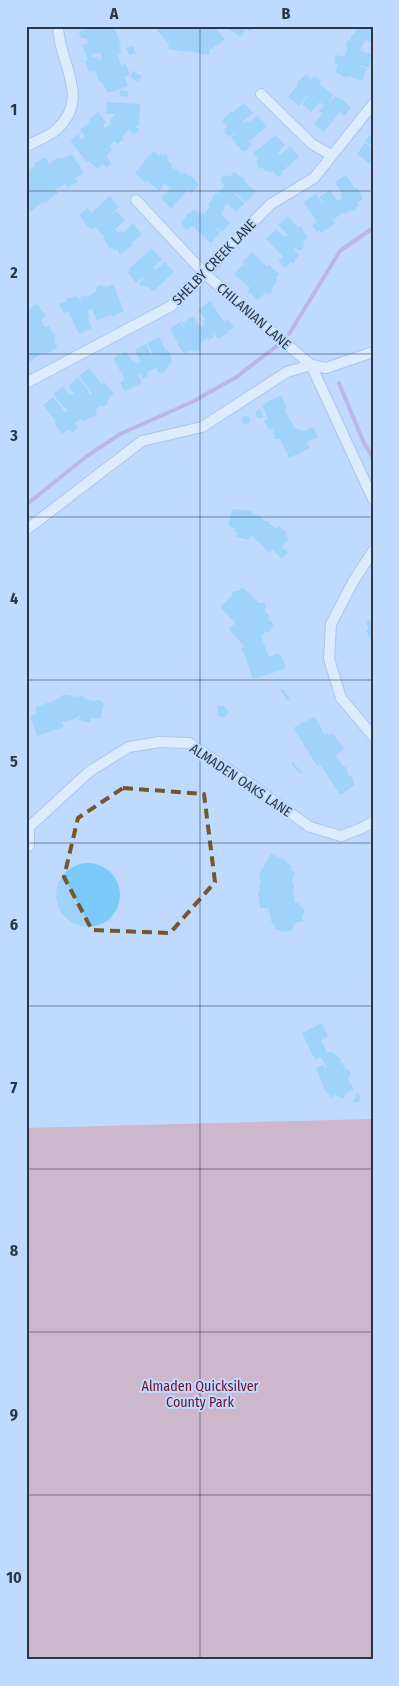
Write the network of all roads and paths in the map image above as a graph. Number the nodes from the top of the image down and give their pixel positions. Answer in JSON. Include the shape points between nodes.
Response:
{"nodes":[{"id":1,"x":58,"y":26,"type":"edge"},
{"id":2,"x":261,"y":94,"type":"dead end"},
{"id":3,"x":373,"y":104,"type":"edge"},
{"id":4,"x":26,"y":146,"type":"edge"},
{"id":5,"x":331,"y":155,"type":"junction"},
{"id":6,"x":136,"y":200,"type":"dead end"},
{"id":7,"x":205,"y":274,"type":"junction"},
{"id":8,"x":373,"y":352,"type":"edge"},
{"id":9,"x":311,"y":365,"type":"junction"},
{"id":10,"x":26,"y":383,"type":"edge"},
{"id":11,"x":373,"y":499,"type":"edge"},
{"id":12,"x":26,"y":530,"type":"edge"},
{"id":13,"x":373,"y":551,"type":"edge"},
{"id":14,"x":373,"y":736,"type":"edge"},
{"id":15,"x":373,"y":822,"type":"edge"},
{"id":16,"x":29,"y":846,"type":"dead end"}],
"edges":[{"from":1,"to":4,"type":"street","via":[[58,37],[74,85],[70,112],[57,130]]},
{"from":2,"to":5,"type":"street","via":[[312,144]]},
{"from":3,"to":5,"type":"street","name":"SHELBY CREEK LANE"},
{"from":5,"to":7,"type":"street","name":"SHELBY CREEK LANE","via":[[314,178],[271,204]]},
{"from":6,"to":7,"type":"street","name":"CHILANIAN LANE"},
{"from":7,"to":9,"type":"street","name":"CHILANIAN LANE"},
{"from":7,"to":10,"type":"street","name":"SHELBY CREEK LANE","via":[[171,306]]},
{"from":8,"to":9,"type":"street","via":[[326,368]]},
{"from":9,"to":11,"type":"street"},
{"from":9,"to":12,"type":"street","via":[[287,372],[202,427],[142,441]]},
{"from":13,"to":14,"type":"street","via":[[331,624],[329,659],[341,698]]},
{"from":15,"to":16,"type":"street","name":"ALMADEN OAKS LANE","via":[[341,836],[310,827],[189,743],[159,742],[129,747],[90,771],[29,827]]}]}
